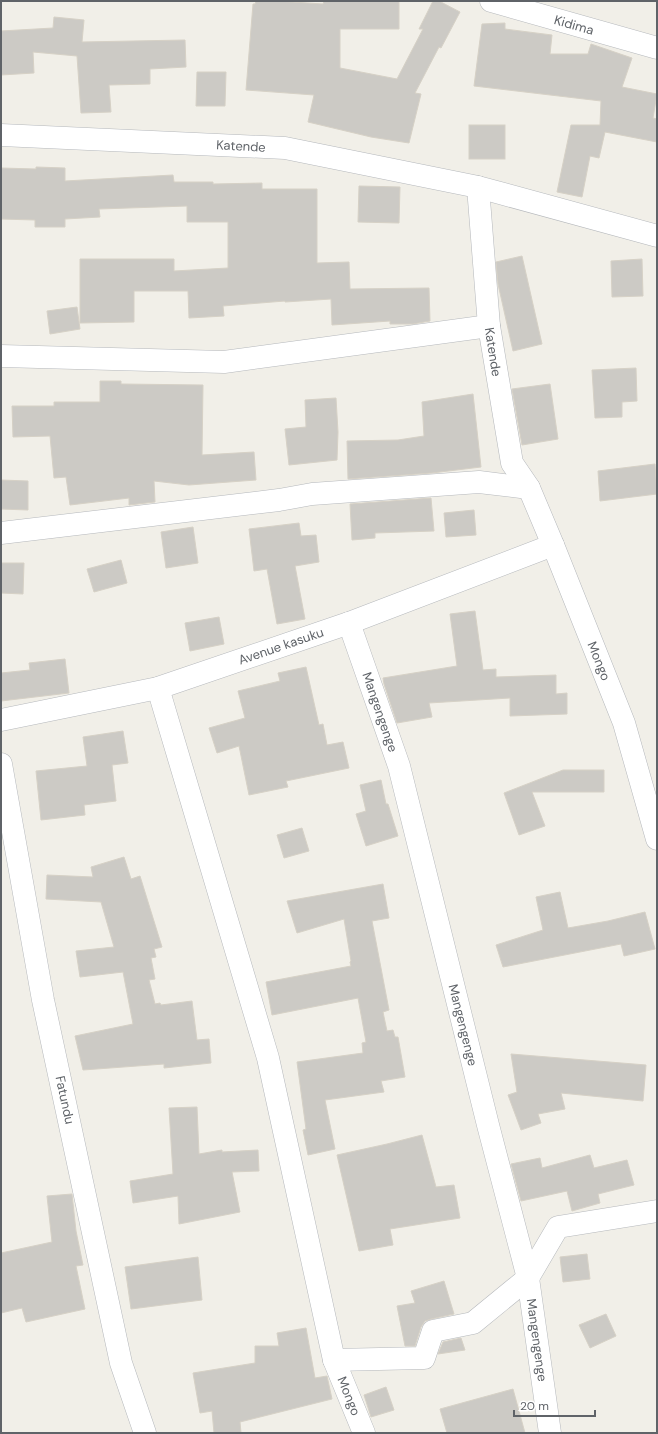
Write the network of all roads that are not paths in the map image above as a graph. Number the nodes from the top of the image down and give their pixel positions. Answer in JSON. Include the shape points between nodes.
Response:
{"nodes":[{"id":1,"x":491,"y":1,"type":"edge"},
{"id":2,"x":657,"y":48,"type":"edge"},
{"id":3,"x":1,"y":135,"type":"edge"},
{"id":4,"x":478,"y":187,"type":"junction"},
{"id":5,"x":657,"y":236,"type":"edge"},
{"id":6,"x":489,"y":326,"type":"junction"},
{"id":7,"x":1,"y":356,"type":"edge"},
{"id":8,"x":529,"y":488,"type":"junction"},
{"id":9,"x":1,"y":533,"type":"edge"},
{"id":10,"x":553,"y":545,"type":"junction"},
{"id":11,"x":349,"y":623,"type":"junction"},
{"id":12,"x":158,"y":688,"type":"junction"},
{"id":13,"x":1,"y":720,"type":"edge"},
{"id":14,"x":1,"y":764,"type":"edge"},
{"id":15,"x":657,"y":839,"type":"edge"},
{"id":16,"x":657,"y":1211,"type":"edge"},
{"id":17,"x":528,"y":1278,"type":"junction"},
{"id":18,"x":334,"y":1360,"type":"junction"},
{"id":19,"x":145,"y":1433,"type":"edge"},
{"id":20,"x":364,"y":1433,"type":"edge"},
{"id":21,"x":550,"y":1433,"type":"edge"}],
"edges":[{"from":1,"to":2,"type":"street","name":"Kidima"},
{"from":3,"to":4,"type":"street","name":"Katende","via":[[285,148]]},
{"from":4,"to":5,"type":"street","name":"Katende"},
{"from":4,"to":6,"type":"street","name":"Katende"},
{"from":6,"to":7,"type":"street","via":[[224,362]]},
{"from":6,"to":8,"type":"street","name":"Katende","via":[[512,463]]},
{"from":8,"to":9,"type":"street","via":[[479,482],[312,494]]},
{"from":8,"to":10,"type":"street","name":"Mongo"},
{"from":10,"to":11,"type":"street","name":"Avenue kasuku"},
{"from":10,"to":15,"type":"street","name":"Mongo","via":[[624,723]]},
{"from":11,"to":12,"type":"street","name":"Avenue kasuku"},
{"from":11,"to":17,"type":"street","name":"Mangengenge","via":[[399,766]]},
{"from":12,"to":13,"type":"street","name":"Avenue kasuku"},
{"from":12,"to":18,"type":"street","name":"Mongo","via":[[268,1058]]},
{"from":14,"to":19,"type":"street","name":"Fatundu","via":[[43,1000],[121,1363]]},
{"from":16,"to":17,"type":"street","via":[[558,1227]]},
{"from":17,"to":18,"type":"street","via":[[473,1323],[433,1332],[424,1358]]},
{"from":17,"to":21,"type":"street","name":"Mangengenge"},
{"from":18,"to":20,"type":"street","name":"Mongo"}]}
